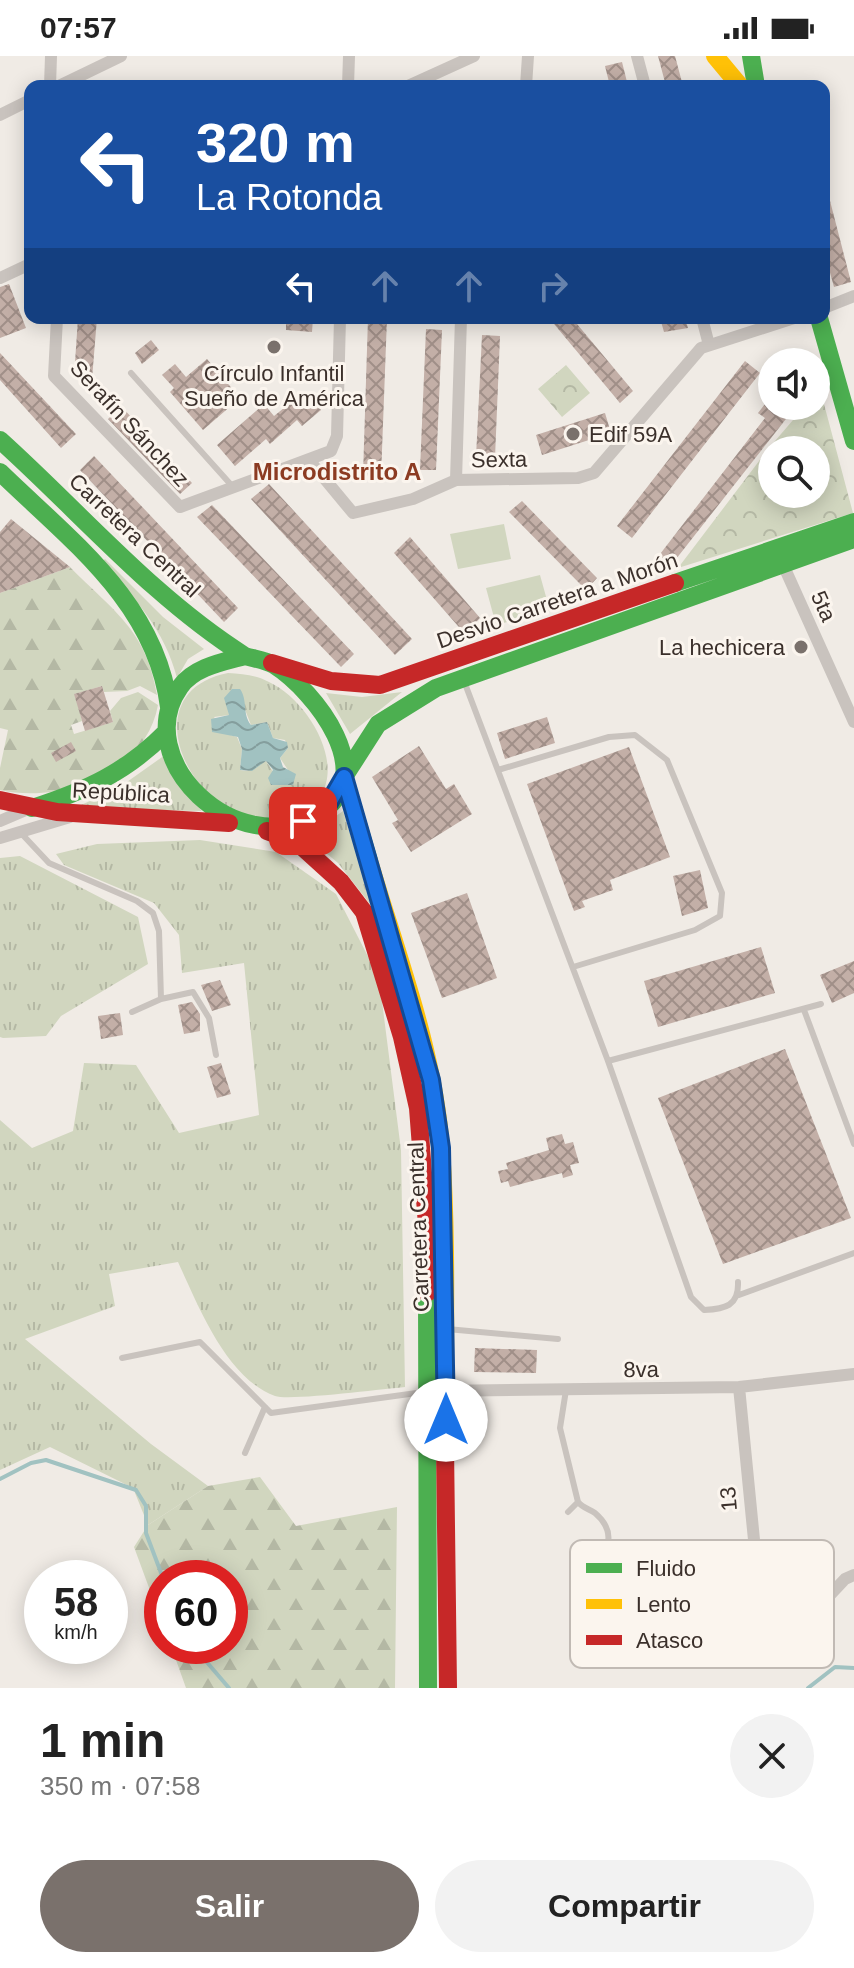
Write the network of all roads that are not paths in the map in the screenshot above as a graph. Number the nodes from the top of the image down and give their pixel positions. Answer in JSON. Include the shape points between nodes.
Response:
{"nodes":[{"id":1,"x":51,"y":56,"type":"edge"},
{"id":2,"x":121,"y":56,"type":"edge"},
{"id":3,"x":349,"y":56,"type":"edge"},
{"id":4,"x":474,"y":56,"type":"edge"},
{"id":5,"x":528,"y":56,"type":"edge"},
{"id":6,"x":637,"y":56,"type":"edge"},
{"id":7,"x":715,"y":56,"type":"edge"},
{"id":8,"x":751,"y":56,"type":"edge"},
{"id":9,"x":50,"y":80,"type":"edge"},
{"id":10,"x":71,"y":80,"type":"edge"},
{"id":11,"x":348,"y":80,"type":"edge"},
{"id":12,"x":421,"y":80,"type":"edge"},
{"id":13,"x":526,"y":80,"type":"edge"},
{"id":14,"x":643,"y":80,"type":"edge"},
{"id":15,"x":735,"y":80,"type":"edge"},
{"id":16,"x":755,"y":80,"type":"edge"},
{"id":17,"x":24,"y":103,"type":"edge"},
{"id":18,"x":0,"y":115,"type":"edge"},
{"id":19,"x":24,"y":267,"type":"edge"},
{"id":20,"x":0,"y":278,"type":"edge"},
{"id":21,"x":854,"y":296,"type":"edge"},
{"id":22,"x":830,"y":306,"type":"edge"},
{"id":23,"x":57,"y":324,"type":"edge"},
{"id":24,"x":340,"y":324,"type":"edge"},
{"id":25,"x":461,"y":324,"type":"edge"},
{"id":26,"x":704,"y":324,"type":"edge"},
{"id":27,"x":775,"y":324,"type":"edge"},
{"id":28,"x":821,"y":324,"type":"edge"},
{"id":29,"x":709,"y":345,"type":"junction"},
{"id":30,"x":131,"y":373,"type":"dead end"},
{"id":31,"x":0,"y":440,"type":"edge"},
{"id":32,"x":854,"y":441,"type":"edge"},
{"id":33,"x":309,"y":460,"type":"junction"},
{"id":34,"x":0,"y":472,"type":"edge"},
{"id":35,"x":456,"y":480,"type":"junction"},
{"id":36,"x":233,"y":487,"type":"junction"},
{"id":37,"x":854,"y":522,"type":"edge"},
{"id":38,"x":854,"y":539,"type":"edge"},
{"id":39,"x":780,"y":557,"type":"junction"},
{"id":40,"x":245,"y":656,"type":"junction"},
{"id":41,"x":272,"y":663,"type":"junction"},
{"id":42,"x":460,"y":669,"type":"junction"},
{"id":43,"x":169,"y":707,"type":"junction"},
{"id":44,"x":854,"y":722,"type":"edge"},
{"id":45,"x":166,"y":732,"type":"junction"},
{"id":46,"x":498,"y":770,"type":"junction"},
{"id":47,"x":344,"y":777,"type":"junction"},
{"id":48,"x":0,"y":800,"type":"edge"},
{"id":49,"x":28,"y":809,"type":"junction"},
{"id":50,"x":76,"y":816,"type":"junction"},
{"id":51,"x":0,"y":821,"type":"edge"},
{"id":52,"x":241,"y":825,"type":"junction"},
{"id":53,"x":267,"y":831,"type":"junction"},
{"id":54,"x":20,"y":832,"type":"junction"},
{"id":55,"x":0,"y":838,"type":"edge"},
{"id":56,"x":573,"y":967,"type":"junction"},
{"id":57,"x":161,"y":999,"type":"junction"},
{"id":58,"x":821,"y":1004,"type":"dead end"},
{"id":59,"x":804,"y":1010,"type":"junction"},
{"id":60,"x":132,"y":1012,"type":"dead end"},
{"id":61,"x":216,"y":1055,"type":"dead end"},
{"id":62,"x":608,"y":1061,"type":"junction"},
{"id":63,"x":854,"y":1144,"type":"edge"},
{"id":64,"x":854,"y":1253,"type":"edge"},
{"id":65,"x":738,"y":1282,"type":"dead end"},
{"id":66,"x":739,"y":1295,"type":"junction"},
{"id":67,"x":436,"y":1329,"type":"junction"},
{"id":68,"x":558,"y":1339,"type":"dead end"},
{"id":69,"x":122,"y":1358,"type":"dead end"},
{"id":70,"x":854,"y":1374,"type":"edge"},
{"id":71,"x":739,"y":1387,"type":"junction"},
{"id":72,"x":566,"y":1390,"type":"junction"},
{"id":73,"x":437,"y":1392,"type":"junction"},
{"id":74,"x":265,"y":1407,"type":"junction"},
{"id":75,"x":245,"y":1453,"type":"dead end"},
{"id":76,"x":578,"y":1502,"type":"junction"},
{"id":77,"x":568,"y":1512,"type":"dead end"},
{"id":78,"x":610,"y":1540,"type":"edge"},
{"id":79,"x":754,"y":1540,"type":"edge"},
{"id":80,"x":854,"y":1575,"type":"edge"},
{"id":81,"x":834,"y":1591,"type":"edge"},
{"id":82,"x":428,"y":1688,"type":"edge"},
{"id":83,"x":448,"y":1688,"type":"edge"}],
"edges":[{"from":1,"to":9,"type":"street"},
{"from":2,"to":10,"type":"street"},
{"from":3,"to":11,"type":"street"},
{"from":4,"to":12,"type":"street"},
{"from":5,"to":13,"type":"street"},
{"from":6,"to":14,"type":"street"},
{"from":7,"to":15,"type":"main road"},
{"from":8,"to":16,"type":"main road"},
{"from":17,"to":18,"type":"street"},
{"from":19,"to":20,"type":"street"},
{"from":21,"to":22,"type":"street"},
{"from":23,"to":36,"type":"street","name":"Serafín Sánchez","via":[[54,376],[180,507]]},
{"from":24,"to":33,"type":"street","via":[[337,436],[331,451]]},
{"from":25,"to":35,"type":"street"},
{"from":26,"to":29,"type":"street"},
{"from":27,"to":29,"type":"street","name":"Sexta"},
{"from":28,"to":32,"type":"main road"},
{"from":29,"to":35,"type":"street","name":"Sexta","via":[[594,473],[578,478]]},
{"from":30,"to":36,"type":"lane"},
{"from":31,"to":40,"type":"main road","name":"Carretera Central","via":[[162,597]]},
{"from":33,"to":35,"type":"street","name":"Sexta","via":[[353,513],[413,499]]},
{"from":33,"to":36,"type":"street"},
{"from":34,"to":43,"type":"main road","via":[[100,573],[153,637],[163,661]]},
{"from":37,"to":39,"type":"main road","name":"Desvio Carretera a Morón"},
{"from":38,"to":39,"type":"main road","name":"Desvio Carretera a Morón"},
{"from":39,"to":42,"type":"main road","name":"Desvio Carretera a Morón"},
{"from":39,"to":44,"type":"street","name":"5ta"},
{"from":40,"to":41,"type":"main road"},
{"from":40,"to":43,"type":"main road","via":[[209,666],[186,681]]},
{"from":41,"to":42,"type":"main road","name":"Desvio Carretera a Morón","via":[[363,686]]},
{"from":41,"to":47,"type":"main road","via":[[318,703],[340,748]]},
{"from":42,"to":46,"type":"lane"},
{"from":42,"to":47,"type":"main road","name":"Desvio Carretera a Morón","via":[[378,724]]},
{"from":43,"to":45,"type":"main road"},
{"from":45,"to":49,"type":"main road","via":[[140,761],[101,784]]},
{"from":45,"to":52,"type":"main road","via":[[189,786],[204,804]]},
{"from":46,"to":56,"type":"lane"},
{"from":46,"to":56,"type":"lane","via":[[609,737],[635,735],[667,760],[722,893],[720,916],[695,930]]},
{"from":47,"to":53,"type":"main road","via":[[335,798],[316,816]]},
{"from":47,"to":67,"type":"main road","name":"Carretera Central","via":[[431,1080],[441,1148]]},
{"from":48,"to":49,"type":"main road","name":"República"},
{"from":49,"to":50,"type":"main road","name":"República"},
{"from":49,"to":51,"type":"street"},
{"from":50,"to":52,"type":"main road","name":"República"},
{"from":50,"to":54,"type":"street"},
{"from":52,"to":53,"type":"main road"},
{"from":53,"to":67,"type":"main road","name":"Carretera Central","via":[[297,842],[341,882],[364,912],[418,1108]]},
{"from":54,"to":55,"type":"street"},
{"from":54,"to":57,"type":"lane","via":[[49,863],[153,913],[159,931]]},
{"from":56,"to":62,"type":"lane"},
{"from":57,"to":60,"type":"lane"},
{"from":57,"to":61,"type":"lane","via":[[193,992],[209,1018]]},
{"from":58,"to":59,"type":"lane"},
{"from":59,"to":62,"type":"lane"},
{"from":59,"to":63,"type":"lane"},
{"from":62,"to":66,"type":"lane","via":[[691,1297],[704,1310],[721,1309]]},
{"from":64,"to":66,"type":"lane"},
{"from":65,"to":66,"type":"lane"},
{"from":67,"to":68,"type":"lane"},
{"from":67,"to":73,"type":"main road","name":"Carretera Central"},
{"from":69,"to":74,"type":"lane","via":[[200,1342]]},
{"from":70,"to":71,"type":"street","name":"8va"},
{"from":71,"to":72,"type":"street","name":"8va"},
{"from":71,"to":79,"type":"street","name":"13"},
{"from":72,"to":73,"type":"street","name":"8va"},
{"from":72,"to":76,"type":"lane","via":[[560,1428]]},
{"from":73,"to":74,"type":"lane","via":[[271,1413]]},
{"from":73,"to":82,"type":"main road","name":"Carretera Central"},
{"from":73,"to":83,"type":"main road","name":"Carretera Central"},
{"from":74,"to":75,"type":"lane"},
{"from":76,"to":77,"type":"lane"},
{"from":76,"to":78,"type":"lane","via":[[594,1512]]},
{"from":80,"to":81,"type":"street"}]}
